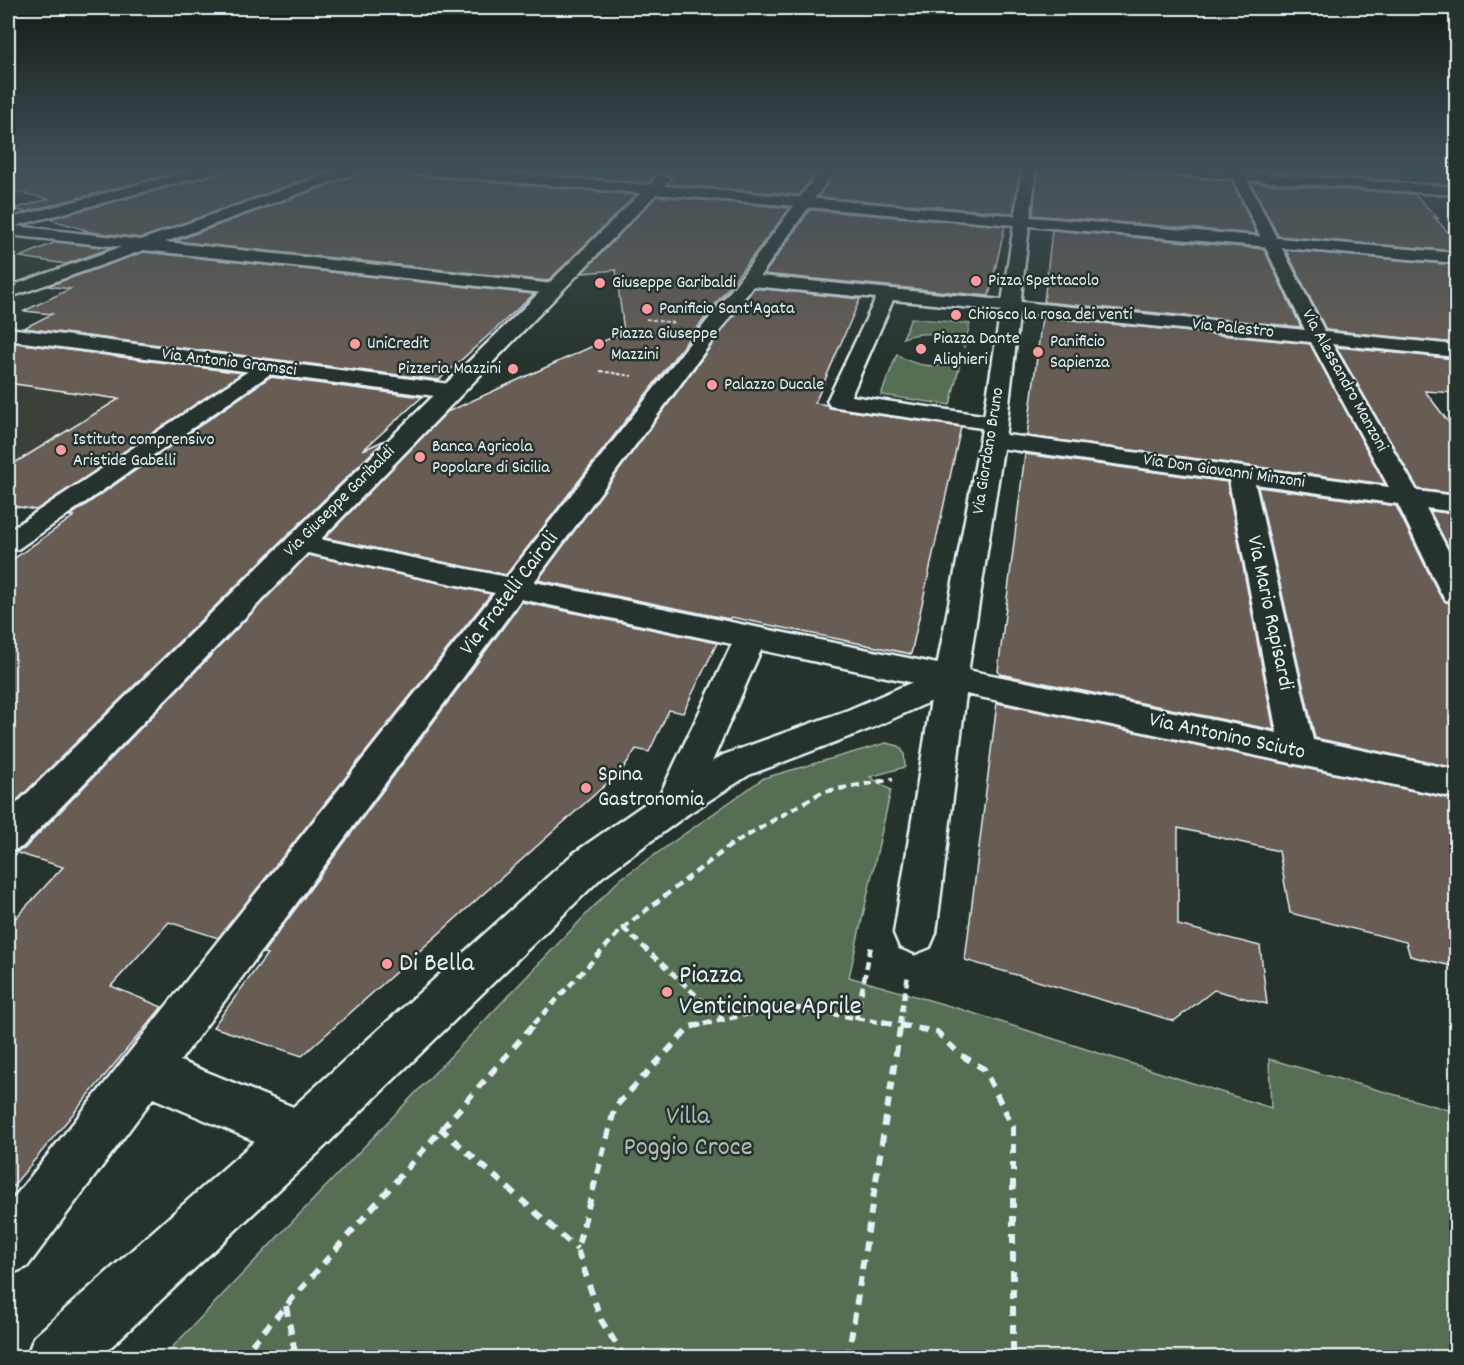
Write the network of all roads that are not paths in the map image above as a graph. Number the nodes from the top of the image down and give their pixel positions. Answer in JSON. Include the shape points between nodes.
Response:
{"nodes":[{"id":1,"x":24,"y":232,"type":"edge"},
{"id":2,"x":174,"y":232,"type":"edge"},
{"id":3,"x":609,"y":232,"type":"edge"},
{"id":4,"x":784,"y":232,"type":"edge"},
{"id":5,"x":1021,"y":232,"type":"edge"},
{"id":6,"x":1155,"y":232,"type":"edge"},
{"id":7,"x":1265,"y":232,"type":"edge"},
{"id":8,"x":1270,"y":241,"type":"junction"},
{"id":9,"x":139,"y":244,"type":"junction"},
{"id":10,"x":1456,"y":258,"type":"edge"},
{"id":11,"x":748,"y":280,"type":"junction"},
{"id":12,"x":552,"y":289,"type":"junction"},
{"id":13,"x":8,"y":293,"type":"edge"},
{"id":14,"x":887,"y":294,"type":"junction"},
{"id":15,"x":1010,"y":307,"type":"junction"},
{"id":16,"x":8,"y":334,"type":"edge"},
{"id":17,"x":1318,"y":337,"type":"junction"},
{"id":18,"x":1456,"y":351,"type":"edge"},
{"id":19,"x":266,"y":368,"type":"junction"},
{"id":20,"x":450,"y":391,"type":"junction"},
{"id":21,"x":993,"y":431,"type":"junction"},
{"id":22,"x":1241,"y":475,"type":"junction"},
{"id":23,"x":1408,"y":498,"type":"junction"},
{"id":24,"x":1456,"y":504,"type":"edge"},
{"id":25,"x":8,"y":543,"type":"edge"},
{"id":26,"x":299,"y":543,"type":"junction"},
{"id":27,"x":515,"y":587,"type":"junction"},
{"id":28,"x":1456,"y":593,"type":"edge"},
{"id":29,"x":736,"y":634,"type":"junction"},
{"id":30,"x":953,"y":670,"type":"junction"},
{"id":31,"x":1298,"y":752,"type":"junction"},
{"id":32,"x":1456,"y":784,"type":"edge"},
{"id":33,"x":675,"y":803,"type":"junction"},
{"id":34,"x":8,"y":836,"type":"edge"},
{"id":35,"x":915,"y":933,"type":"road end"},
{"id":36,"x":144,"y":1070,"type":"junction"},
{"id":37,"x":300,"y":1135,"type":"junction"},
{"id":38,"x":8,"y":1248,"type":"edge"},
{"id":39,"x":55,"y":1358,"type":"edge"}],
"edges":[{"from":1,"to":9,"type":"street"},
{"from":2,"to":9,"type":"street"},
{"from":3,"to":12,"type":"street","name":"Via Giuseppe Garibaldi"},
{"from":4,"to":11,"type":"street","name":"Via Fratelli Cairoli"},
{"from":5,"to":15,"type":"street","name":"Via Giordano Bruno"},
{"from":6,"to":8,"type":"street"},
{"from":7,"to":8,"type":"street","name":"Via Alessandro Manzoni"},
{"from":8,"to":10,"type":"street"},
{"from":8,"to":17,"type":"street","name":"Via Alessandro Manzoni"},
{"from":9,"to":12,"type":"street"},
{"from":9,"to":13,"type":"street"},
{"from":11,"to":14,"type":"street","name":"Via Palestro"},
{"from":11,"to":27,"type":"street","name":"Via Fratelli Cairoli"},
{"from":12,"to":20,"type":"street","name":"Via Giuseppe Garibaldi"},
{"from":14,"to":15,"type":"street","name":"Via Palestro"},
{"from":14,"to":21,"type":"street","name":"Via Don Giovanni Minzoni","via":[[838,401]]},
{"from":15,"to":17,"type":"street","name":"Via Palestro"},
{"from":15,"to":21,"type":"street","name":"Via Giordano Bruno"},
{"from":16,"to":19,"type":"street","name":"Via Antonio Gramsci"},
{"from":17,"to":18,"type":"street","name":"Via Palestro"},
{"from":17,"to":23,"type":"street","name":"Via Alessandro Manzoni"},
{"from":19,"to":20,"type":"street","name":"Via Antonio Gramsci"},
{"from":19,"to":25,"type":"street"},
{"from":20,"to":26,"type":"street","name":"Via Giuseppe Garibaldi"},
{"from":21,"to":22,"type":"street","name":"Via Don Giovanni Minzoni"},
{"from":21,"to":30,"type":"street","name":"Via Giordano Bruno"},
{"from":22,"to":23,"type":"street","name":"Via Don Giovanni Minzoni"},
{"from":22,"to":31,"type":"street","name":"Via Mario Rapisardi"},
{"from":23,"to":24,"type":"street","name":"Via Don Giovanni Minzoni"},
{"from":23,"to":28,"type":"street","name":"Via Alessandro Manzoni"},
{"from":26,"to":27,"type":"street"},
{"from":26,"to":34,"type":"street","name":"Via Giuseppe Garibaldi"},
{"from":27,"to":29,"type":"street"},
{"from":27,"to":36,"type":"street","name":"Via Fratelli Cairoli"},
{"from":29,"to":30,"type":"street","name":"Via Antonino Sciuto"},
{"from":29,"to":33,"type":"street"},
{"from":30,"to":31,"type":"street","name":"Via Antonino Sciuto","via":[[998,689]]},
{"from":30,"to":33,"type":"street","via":[[860,719],[736,765]]},
{"from":30,"to":35,"type":"street","name":"Via Giordano Bruno"},
{"from":31,"to":32,"type":"street","name":"Via Antonino Sciuto"},
{"from":33,"to":37,"type":"street","via":[[588,865]]},
{"from":36,"to":37,"type":"street"},
{"from":36,"to":38,"type":"street","name":"Via Fratelli Cairoli"},
{"from":37,"to":39,"type":"street"}]}
